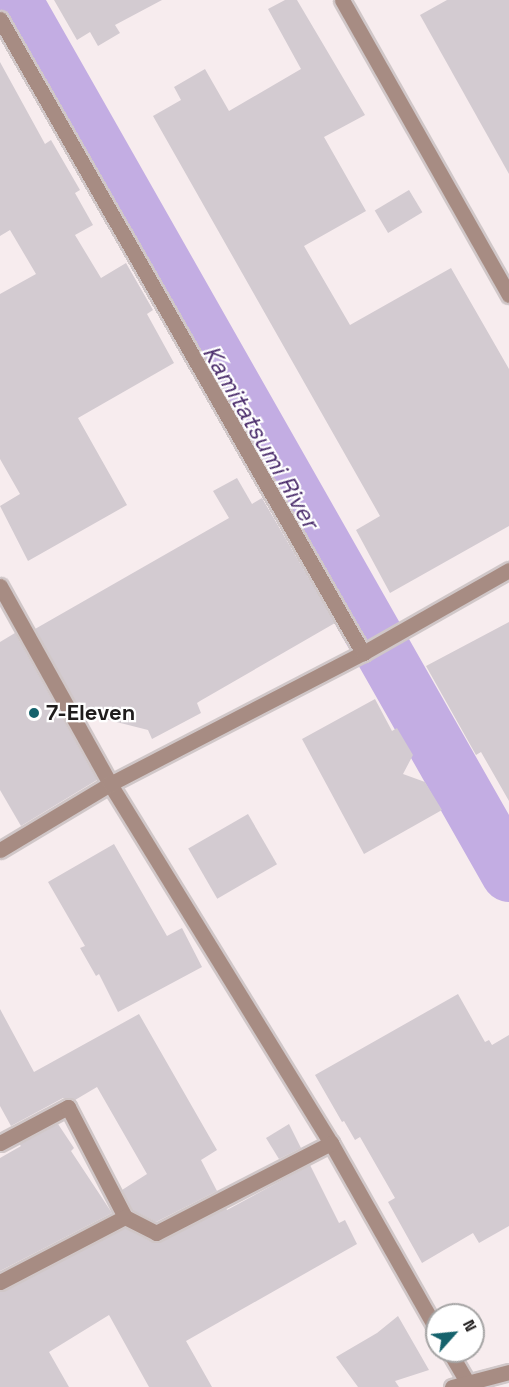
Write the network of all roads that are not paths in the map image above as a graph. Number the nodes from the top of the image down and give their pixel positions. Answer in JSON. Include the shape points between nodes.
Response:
{"nodes":[{"id":1,"x":342,"y":0,"type":"edge"},
{"id":2,"x":0,"y":19,"type":"edge"},
{"id":3,"x":509,"y":295,"type":"edge"},
{"id":4,"x":509,"y":570,"type":"edge"},
{"id":5,"x":0,"y":586,"type":"edge"},
{"id":6,"x":368,"y":650,"type":"junction"},
{"id":7,"x":110,"y":784,"type":"junction"},
{"id":8,"x":0,"y":850,"type":"edge"},
{"id":9,"x":0,"y":1143,"type":"edge"},
{"id":10,"x":331,"y":1143,"type":"junction"},
{"id":11,"x":125,"y":1217,"type":"junction"},
{"id":12,"x":0,"y":1282,"type":"edge"},
{"id":13,"x":425,"y":1309,"type":"edge"},
{"id":14,"x":456,"y":1363,"type":"edge"},
{"id":15,"x":509,"y":1372,"type":"edge"},
{"id":16,"x":469,"y":1385,"type":"edge"},
{"id":17,"x":452,"y":1387,"type":"edge"}],
"edges":[{"from":1,"to":3,"type":"street"},
{"from":2,"to":6,"type":"street"},
{"from":4,"to":6,"type":"street"},
{"from":5,"to":7,"type":"street"},
{"from":6,"to":7,"type":"street"},
{"from":7,"to":8,"type":"street"},
{"from":7,"to":10,"type":"street"},
{"from":9,"to":11,"type":"street","via":[[68,1107]]},
{"from":10,"to":11,"type":"street","via":[[156,1233]]},
{"from":10,"to":13,"type":"street"},
{"from":11,"to":12,"type":"street"},
{"from":14,"to":16,"type":"street"},
{"from":15,"to":16,"type":"street"},
{"from":16,"to":17,"type":"street"}]}
